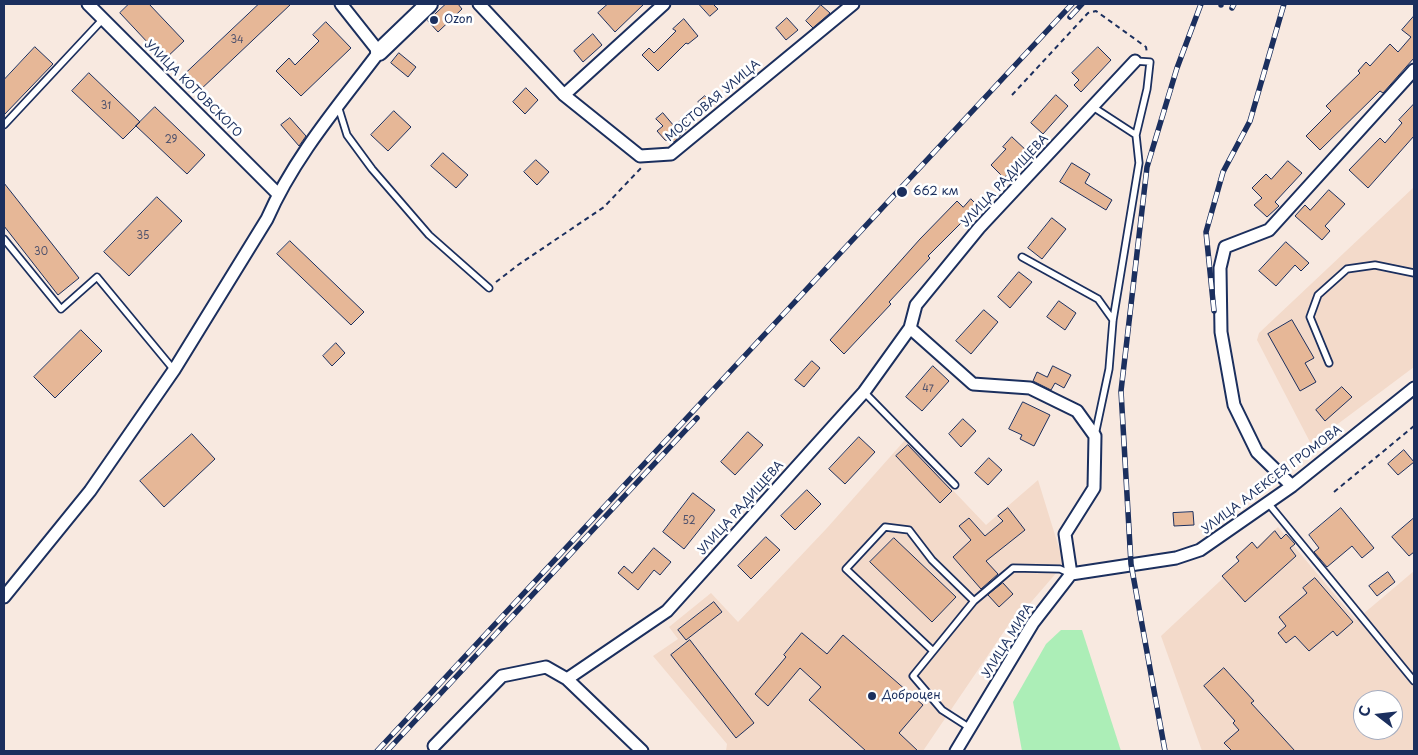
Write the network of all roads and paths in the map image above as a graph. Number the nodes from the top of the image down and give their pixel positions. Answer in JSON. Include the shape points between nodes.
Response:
{"nodes":[{"id":1,"x":88,"y":4,"type":"edge"},
{"id":2,"x":341,"y":4,"type":"edge"},
{"id":3,"x":429,"y":4,"type":"edge"},
{"id":4,"x":479,"y":4,"type":"edge"},
{"id":5,"x":664,"y":4,"type":"edge"},
{"id":6,"x":853,"y":4,"type":"edge"},
{"id":7,"x":103,"y":19,"type":"junction"},
{"id":8,"x":379,"y":52,"type":"junction"},
{"id":9,"x":1135,"y":61,"type":"joint"},
{"id":10,"x":1150,"y":62,"type":"junction"},
{"id":11,"x":1414,"y":70,"type":"edge"},
{"id":12,"x":564,"y":95,"type":"junction"},
{"id":13,"x":1012,"y":95,"type":"dead end"},
{"id":14,"x":338,"y":106,"type":"junction"},
{"id":15,"x":1093,"y":107,"type":"junction"},
{"id":16,"x":4,"y":126,"type":"edge"},
{"id":17,"x":1136,"y":135,"type":"junction"},
{"id":18,"x":653,"y":155,"type":"junction"},
{"id":19,"x":278,"y":194,"type":"junction"},
{"id":20,"x":4,"y":239,"type":"edge"},
{"id":21,"x":1022,"y":257,"type":"dead end"},
{"id":22,"x":1414,"y":273,"type":"edge"},
{"id":23,"x":489,"y":288,"type":"joint"},
{"id":24,"x":1112,"y":320,"type":"junction"},
{"id":25,"x":910,"y":328,"type":"junction"},
{"id":26,"x":1329,"y":363,"type":"dead end"},
{"id":27,"x":174,"y":370,"type":"junction"},
{"id":28,"x":1414,"y":388,"type":"edge"},
{"id":29,"x":864,"y":392,"type":"junction"},
{"id":30,"x":1414,"y":426,"type":"edge"},
{"id":31,"x":1095,"y":436,"type":"junction"},
{"id":32,"x":955,"y":485,"type":"dead end"},
{"id":33,"x":1292,"y":486,"type":"junction"},
{"id":34,"x":1334,"y":492,"type":"dead end"},
{"id":35,"x":1268,"y":504,"type":"junction"},
{"id":36,"x":1071,"y":574,"type":"junction"},
{"id":37,"x":4,"y":596,"type":"edge"},
{"id":38,"x":974,"y":601,"type":"junction"},
{"id":39,"x":933,"y":651,"type":"junction"},
{"id":40,"x":567,"y":679,"type":"junction"},
{"id":41,"x":1414,"y":681,"type":"edge"},
{"id":42,"x":970,"y":728,"type":"junction"},
{"id":43,"x":434,"y":746,"type":"dead end"},
{"id":44,"x":642,"y":751,"type":"edge"},
{"id":45,"x":956,"y":751,"type":"edge"}],
"edges":[{"from":1,"to":7,"type":"street","name":"УЛИЦА КОТОВСКОГО"},
{"from":2,"to":8,"type":"street"},
{"from":3,"to":8,"type":"street"},
{"from":4,"to":12,"type":"street","name":"МОСТОВАЯ УЛИЦА"},
{"from":5,"to":12,"type":"street"},
{"from":6,"to":18,"type":"street","name":"МОСТОВАЯ УЛИЦА","via":[[671,154]]},
{"from":7,"to":16,"type":"lane"},
{"from":7,"to":19,"type":"street","name":"УЛИЦА КОТОВСКОГО"},
{"from":8,"to":14,"type":"street"},
{"from":9,"to":10,"type":"lane"},
{"from":9,"to":15,"type":"street","name":"УЛИЦА РАДИЩЕВА"},
{"from":10,"to":13,"type":"path","via":[[1146,47],[1096,11],[1088,13]]},
{"from":10,"to":17,"type":"lane"},
{"from":11,"to":33,"type":"street","via":[[1269,230],[1225,247],[1220,268],[1221,332],[1234,405],[1256,452]]},
{"from":12,"to":18,"type":"street","name":"МОСТОВАЯ УЛИЦА","via":[[640,156]]},
{"from":14,"to":19,"type":"street","via":[[310,142]]},
{"from":14,"to":23,"type":"lane","via":[[347,135],[372,169],[429,235]]},
{"from":15,"to":17,"type":"lane"},
{"from":15,"to":25,"type":"street","name":"УЛИЦА РАДИЩЕВА","via":[[973,236],[916,305]]},
{"from":17,"to":24,"type":"lane","via":[[1139,163]]},
{"from":18,"to":23,"type":"path","via":[[604,207]]},
{"from":19,"to":27,"type":"street","via":[[267,219]]},
{"from":20,"to":27,"type":"lane","via":[[61,309],[96,277]]},
{"from":21,"to":24,"type":"lane","via":[[1098,299]]},
{"from":22,"to":26,"type":"lane","via":[[1376,265],[1347,269],[1318,295],[1310,317]]},
{"from":24,"to":31,"type":"lane","via":[[1109,369]]},
{"from":25,"to":29,"type":"street","name":"УЛИЦА РАДИЩЕВА"},
{"from":25,"to":31,"type":"street","via":[[973,384],[1030,388],[1077,411]]},
{"from":27,"to":37,"type":"street","via":[[90,491]]},
{"from":28,"to":33,"type":"street","name":"УЛИЦА АЛЕКСЕЯ ГРОМОВА"},
{"from":29,"to":32,"type":"lane"},
{"from":29,"to":40,"type":"street","name":"УЛИЦА РАДИЩЕВА","via":[[667,611]]},
{"from":30,"to":34,"type":"path"},
{"from":31,"to":36,"type":"street","via":[[1094,488],[1065,534]]},
{"from":33,"to":35,"type":"street","name":"УЛИЦА АЛЕКСЕЯ ГРОМОВА"},
{"from":35,"to":36,"type":"street","name":"УЛИЦА АЛЕКСЕЯ ГРОМОВА","via":[[1200,550],[1176,558]]},
{"from":35,"to":41,"type":"lane"},
{"from":36,"to":38,"type":"lane","via":[[1060,569],[1013,568]]},
{"from":36,"to":42,"type":"street","name":"УЛИЦА МИРА","via":[[1033,623]]},
{"from":38,"to":39,"type":"lane"},
{"from":38,"to":39,"type":"lane","via":[[932,560],[909,530],[885,527],[846,569]]},
{"from":39,"to":42,"type":"lane","via":[[913,676],[942,710]]},
{"from":40,"to":43,"type":"street","via":[[546,667],[502,676]]},
{"from":40,"to":44,"type":"street"},
{"from":42,"to":45,"type":"street","name":"УЛИЦА МИРА"}]}
